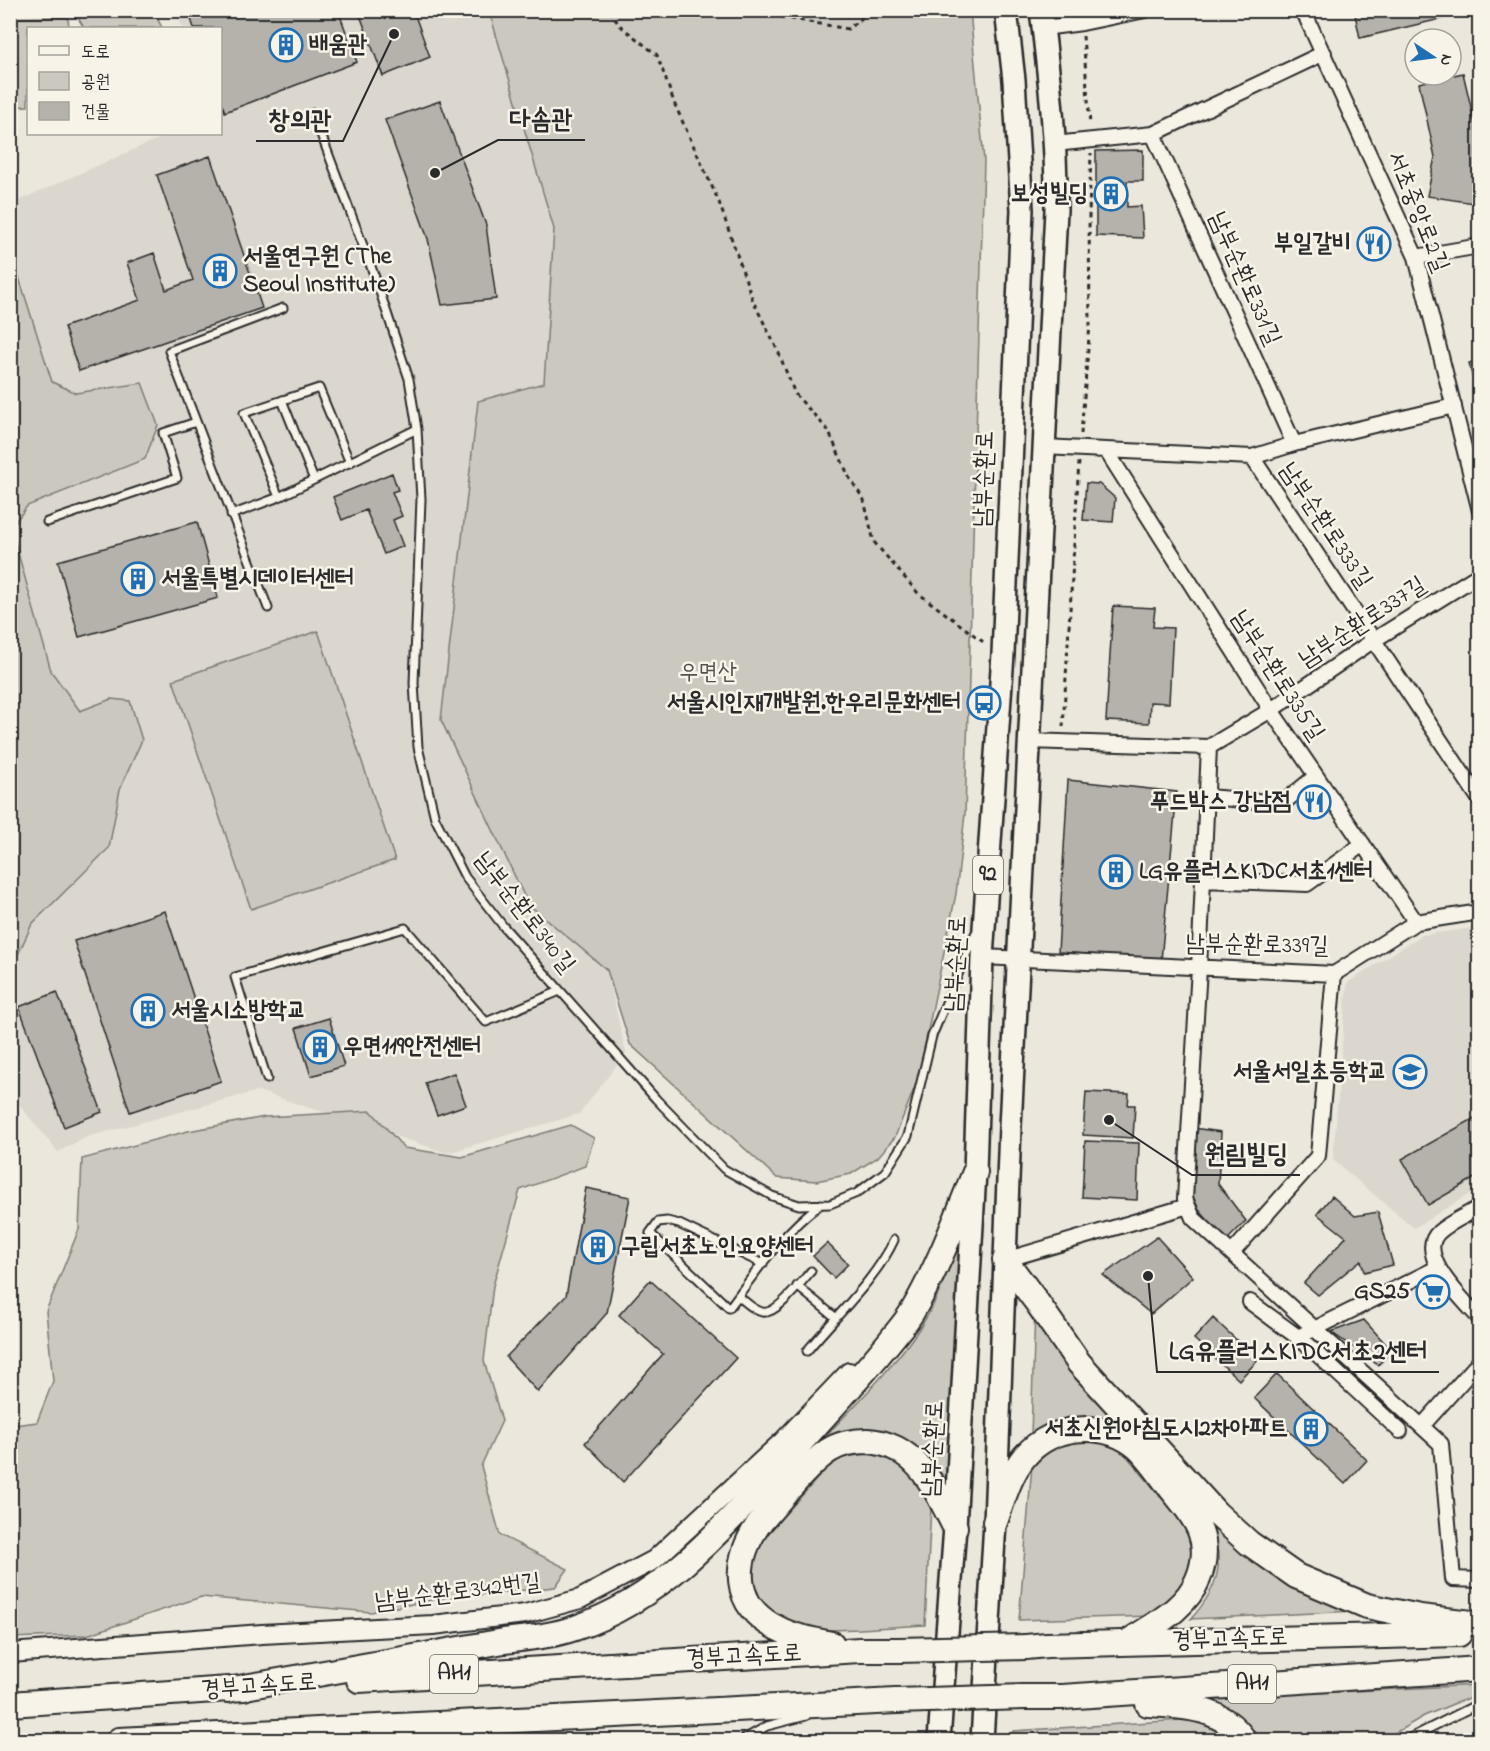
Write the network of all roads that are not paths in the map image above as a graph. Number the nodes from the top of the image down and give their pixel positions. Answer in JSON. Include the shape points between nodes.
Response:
{"nodes":[{"id":1,"x":1006,"y":10,"type":"edge"},
{"id":2,"x":1145,"y":10,"type":"edge"},
{"id":3,"x":1303,"y":10,"type":"edge"},
{"id":4,"x":1042,"y":19,"type":"edge"},
{"id":5,"x":1324,"y":54,"type":"junction"},
{"id":6,"x":313,"y":113,"type":"dead end"},
{"id":7,"x":1153,"y":134,"type":"junction"},
{"id":8,"x":1054,"y":144,"type":"junction"},
{"id":9,"x":1479,"y":246,"type":"edge"},
{"id":10,"x":1416,"y":257,"type":"junction"},
{"id":11,"x":284,"y":308,"type":"dead end"},
{"id":12,"x":282,"y":400,"type":"junction"},
{"id":13,"x":1454,"y":406,"type":"junction"},
{"id":14,"x":196,"y":422,"type":"junction"},
{"id":15,"x":417,"y":429,"type":"junction"},
{"id":16,"x":1294,"y":444,"type":"junction"},
{"id":17,"x":1043,"y":447,"type":"junction"},
{"id":18,"x":1106,"y":450,"type":"junction"},
{"id":19,"x":1252,"y":457,"type":"junction"},
{"id":20,"x":350,"y":463,"type":"junction"},
{"id":21,"x":314,"y":480,"type":"junction"},
{"id":22,"x":279,"y":497,"type":"junction"},
{"id":23,"x":1479,"y":511,"type":"edge"},
{"id":24,"x":231,"y":515,"type":"junction"},
{"id":25,"x":47,"y":522,"type":"dead end"},
{"id":26,"x":1479,"y":574,"type":"edge"},
{"id":27,"x":268,"y":608,"type":"dead end"},
{"id":28,"x":1374,"y":640,"type":"junction"},
{"id":29,"x":1271,"y":710,"type":"junction"},
{"id":30,"x":1029,"y":741,"type":"junction"},
{"id":31,"x":1209,"y":747,"type":"junction"},
{"id":32,"x":1316,"y":776,"type":"junction"},
{"id":33,"x":1207,"y":797,"type":"junction"},
{"id":34,"x":1479,"y":800,"type":"edge"},
{"id":35,"x":1363,"y":844,"type":"junction"},
{"id":36,"x":1203,"y":880,"type":"junction"},
{"id":37,"x":1479,"y":912,"type":"edge"},
{"id":38,"x":985,"y":913,"type":"junction"},
{"id":39,"x":1416,"y":922,"type":"junction"},
{"id":40,"x":982,"y":957,"type":"junction"},
{"id":41,"x":1018,"y":960,"type":"junction"},
{"id":42,"x":1199,"y":968,"type":"junction"},
{"id":43,"x":1334,"y":974,"type":"junction"},
{"id":44,"x":560,"y":991,"type":"junction"},
{"id":45,"x":267,"y":1079,"type":"dead end"},
{"id":46,"x":975,"y":1172,"type":"junction"},
{"id":47,"x":821,"y":1204,"type":"junction"},
{"id":48,"x":1188,"y":1206,"type":"junction"},
{"id":49,"x":1479,"y":1207,"type":"edge"},
{"id":50,"x":894,"y":1240,"type":"dead end"},
{"id":51,"x":1233,"y":1253,"type":"junction"},
{"id":52,"x":1005,"y":1260,"type":"junction"},
{"id":53,"x":763,"y":1264,"type":"junction"},
{"id":54,"x":1437,"y":1268,"type":"junction"},
{"id":55,"x":812,"y":1271,"type":"dead end"},
{"id":56,"x":797,"y":1286,"type":"junction"},
{"id":57,"x":738,"y":1296,"type":"junction"},
{"id":58,"x":911,"y":1314,"type":"junction"},
{"id":59,"x":835,"y":1317,"type":"junction"},
{"id":60,"x":1479,"y":1319,"type":"edge"},
{"id":61,"x":1314,"y":1328,"type":"junction"},
{"id":62,"x":807,"y":1351,"type":"dead end"},
{"id":63,"x":1479,"y":1361,"type":"edge"},
{"id":64,"x":1422,"y":1426,"type":"junction"},
{"id":65,"x":1401,"y":1431,"type":"dead end"},
{"id":66,"x":995,"y":1522,"type":"junction"},
{"id":67,"x":955,"y":1527,"type":"junction"},
{"id":68,"x":1479,"y":1580,"type":"edge"},
{"id":69,"x":1479,"y":1624,"type":"edge"},
{"id":70,"x":1479,"y":1633,"type":"edge"},
{"id":71,"x":1128,"y":1643,"type":"junction"},
{"id":72,"x":860,"y":1650,"type":"junction"},
{"id":73,"x":10,"y":1653,"type":"edge"},
{"id":74,"x":1479,"y":1669,"type":"edge"},
{"id":75,"x":228,"y":1689,"type":"junction"},
{"id":76,"x":1062,"y":1697,"type":"junction"},
{"id":77,"x":862,"y":1702,"type":"junction"},
{"id":78,"x":1479,"y":1703,"type":"edge"},
{"id":79,"x":10,"y":1704,"type":"edge"},
{"id":80,"x":230,"y":1735,"type":"junction"},
{"id":81,"x":119,"y":1740,"type":"edge"},
{"id":82,"x":348,"y":1740,"type":"edge"},
{"id":83,"x":742,"y":1740,"type":"edge"},
{"id":84,"x":939,"y":1740,"type":"edge"},
{"id":85,"x":982,"y":1740,"type":"edge"},
{"id":86,"x":1244,"y":1740,"type":"edge"},
{"id":87,"x":1406,"y":1740,"type":"edge"}],
"edges":[{"from":1,"to":38,"type":"main road","name":"남부순환로","number":"92","via":[[1022,210],[1003,654]]},
{"from":2,"to":4,"type":"street","via":[[1082,23]]},
{"from":3,"to":5,"type":"street","name":"서초중앙로2길"},
{"from":4,"to":8,"type":"main road","number":"92"},
{"from":5,"to":7,"type":"street"},
{"from":5,"to":10,"type":"street","name":"서초중앙로2길"},
{"from":6,"to":15,"type":"lane","name":"남부순환로340길","via":[[409,378]]},
{"from":7,"to":8,"type":"street"},
{"from":7,"to":16,"type":"street","name":"남부순환로331길"},
{"from":8,"to":17,"type":"main road","number":"92","via":[[1056,210]]},
{"from":9,"to":10,"type":"street"},
{"from":10,"to":13,"type":"street","name":"서초중앙로2길"},
{"from":11,"to":14,"type":"lane","via":[[169,351]]},
{"from":12,"to":20,"type":"lane","via":[[318,388]]},
{"from":12,"to":21,"type":"lane"},
{"from":12,"to":22,"type":"lane","via":[[244,413]]},
{"from":13,"to":16,"type":"street","name":"남부순환로333길"},
{"from":13,"to":23,"type":"street","name":"서초중앙로2길"},
{"from":14,"to":24,"type":"lane"},
{"from":14,"to":25,"type":"lane","via":[[163,433],[177,478]]},
{"from":15,"to":20,"type":"lane"},
{"from":15,"to":44,"type":"lane","name":"남부순환로340길","via":[[421,499],[414,683],[418,747],[435,818],[465,877]]},
{"from":16,"to":19,"type":"street","name":"남부순환로333길"},
{"from":17,"to":18,"type":"street","name":"남부순환로333길"},
{"from":17,"to":30,"type":"main road","number":"92"},
{"from":18,"to":19,"type":"street","name":"남부순환로333길"},
{"from":18,"to":29,"type":"street","name":"남부순환로335길"},
{"from":19,"to":28,"type":"street","name":"남부순환로333길"},
{"from":20,"to":21,"type":"lane"},
{"from":21,"to":22,"type":"lane"},
{"from":22,"to":24,"type":"lane"},
{"from":24,"to":27,"type":"lane"},
{"from":26,"to":28,"type":"street","name":"남부순환로337길"},
{"from":28,"to":29,"type":"street","name":"남부순환로337길"},
{"from":28,"to":34,"type":"street","name":"남부순환로333길"},
{"from":29,"to":31,"type":"street","name":"남부순환로337길"},
{"from":29,"to":32,"type":"street","name":"남부순환로335길"},
{"from":30,"to":31,"type":"street"},
{"from":30,"to":41,"type":"main road","number":"92"},
{"from":31,"to":33,"type":"street"},
{"from":32,"to":33,"type":"street","via":[[1283,803]]},
{"from":32,"to":35,"type":"street","name":"남부순환로335길"},
{"from":33,"to":36,"type":"street"},
{"from":35,"to":36,"type":"street","via":[[1306,884]]},
{"from":35,"to":39,"type":"street","name":"남부순환로335길"},
{"from":36,"to":42,"type":"street"},
{"from":37,"to":39,"type":"street","name":"남부순환로339길"},
{"from":38,"to":40,"type":"main road","name":"남부순환로","number":"92"},
{"from":38,"to":47,"type":"lane","name":"남부순환로340길","via":[[932,1036],[908,1136],[885,1172],[857,1193]]},
{"from":39,"to":43,"type":"street","name":"남부순환로339길"},
{"from":40,"to":41,"type":"street","name":"남부순환로339길"},
{"from":40,"to":46,"type":"main road","name":"남부순환로","number":"92"},
{"from":41,"to":42,"type":"street","name":"남부순환로339길"},
{"from":41,"to":52,"type":"main road","number":"92"},
{"from":42,"to":43,"type":"street","name":"남부순환로339길"},
{"from":42,"to":48,"type":"street","via":[[1185,1199]]},
{"from":43,"to":51,"type":"street","via":[[1318,1156]]},
{"from":44,"to":45,"type":"lane","via":[[486,1022],[405,928],[235,977]]},
{"from":44,"to":47,"type":"lane","name":"남부순환로340길","via":[[724,1169],[772,1196],[799,1204]]},
{"from":46,"to":58,"type":"highway","via":[[938,1262]]},
{"from":46,"to":67,"type":"main road","name":"남부순환로","number":"92"},
{"from":47,"to":53,"type":"lane","via":[[791,1230]]},
{"from":48,"to":51,"type":"street","via":[[1193,1218]]},
{"from":48,"to":52,"type":"street"},
{"from":49,"to":54,"type":"street","via":[[1438,1233],[1432,1253]]},
{"from":50,"to":59,"type":"lane","via":[[875,1271]]},
{"from":51,"to":61,"type":"street"},
{"from":52,"to":66,"type":"main road","number":"92"},
{"from":52,"to":69,"type":"highway","via":[[1079,1363],[1216,1513],[1250,1543],[1296,1576],[1368,1606]]},
{"from":53,"to":57,"type":"lane"},
{"from":53,"to":57,"type":"lane","via":[[679,1224],[658,1222],[654,1227],[650,1233],[729,1308]]},
{"from":54,"to":60,"type":"street"},
{"from":54,"to":61,"type":"street"},
{"from":55,"to":56,"type":"lane"},
{"from":56,"to":57,"type":"lane","via":[[776,1309],[767,1313]]},
{"from":56,"to":59,"type":"lane"},
{"from":58,"to":73,"type":"street","name":"남부순환로342번길","via":[[859,1361],[784,1440],[654,1560],[580,1599],[525,1614],[433,1625]]},
{"from":58,"to":75,"type":"highway","via":[[870,1366],[705,1545],[633,1602],[601,1618],[550,1635]]},
{"from":59,"to":62,"type":"lane"},
{"from":61,"to":64,"type":"street"},
{"from":61,"to":65,"type":"street","via":[[1298,1337],[1250,1302],[1304,1342]]},
{"from":63,"to":64,"type":"street"},
{"from":64,"to":68,"type":"street","via":[[1441,1444],[1453,1579]]},
{"from":66,"to":71,"type":"highway","via":[[1016,1469],[1046,1439],[1068,1430],[1089,1429],[1116,1436],[1137,1448],[1196,1520],[1204,1552],[1198,1579],[1189,1595]]},
{"from":66,"to":85,"type":"main road","number":"92"},
{"from":67,"to":72,"type":"highway","via":[[931,1481],[913,1459],[890,1447],[864,1441],[829,1451],[758,1525],[747,1542],[740,1569],[741,1588],[754,1612],[786,1632]]},
{"from":67,"to":84,"type":"main road","name":"남부순환로","number":"92"},
{"from":70,"to":71,"type":"highway","name":"경부고속도로","number":"AH1"},
{"from":71,"to":72,"type":"highway","name":"경부고속도로","number":"AH1","bridge":true},
{"from":72,"to":75,"type":"highway","name":"경부고속도로","number":"AH1"},
{"from":74,"to":76,"type":"highway","name":"경부고속도로","number":"AH1"},
{"from":75,"to":79,"type":"highway","name":"경부고속도로","number":"AH1"},
{"from":76,"to":77,"type":"highway","name":"경부고속도로","number":"AH1","bridge":true},
{"from":76,"to":86,"type":"highway","via":[[1202,1709],[1222,1719]]},
{"from":77,"to":80,"type":"highway","name":"경부고속도로","number":"AH1"},
{"from":77,"to":83,"type":"lane","via":[[767,1726]]},
{"from":78,"to":87,"type":"lane"},
{"from":80,"to":81,"type":"highway","name":"경부고속도로","number":"AH1"},
{"from":80,"to":82,"type":"highway"}]}
